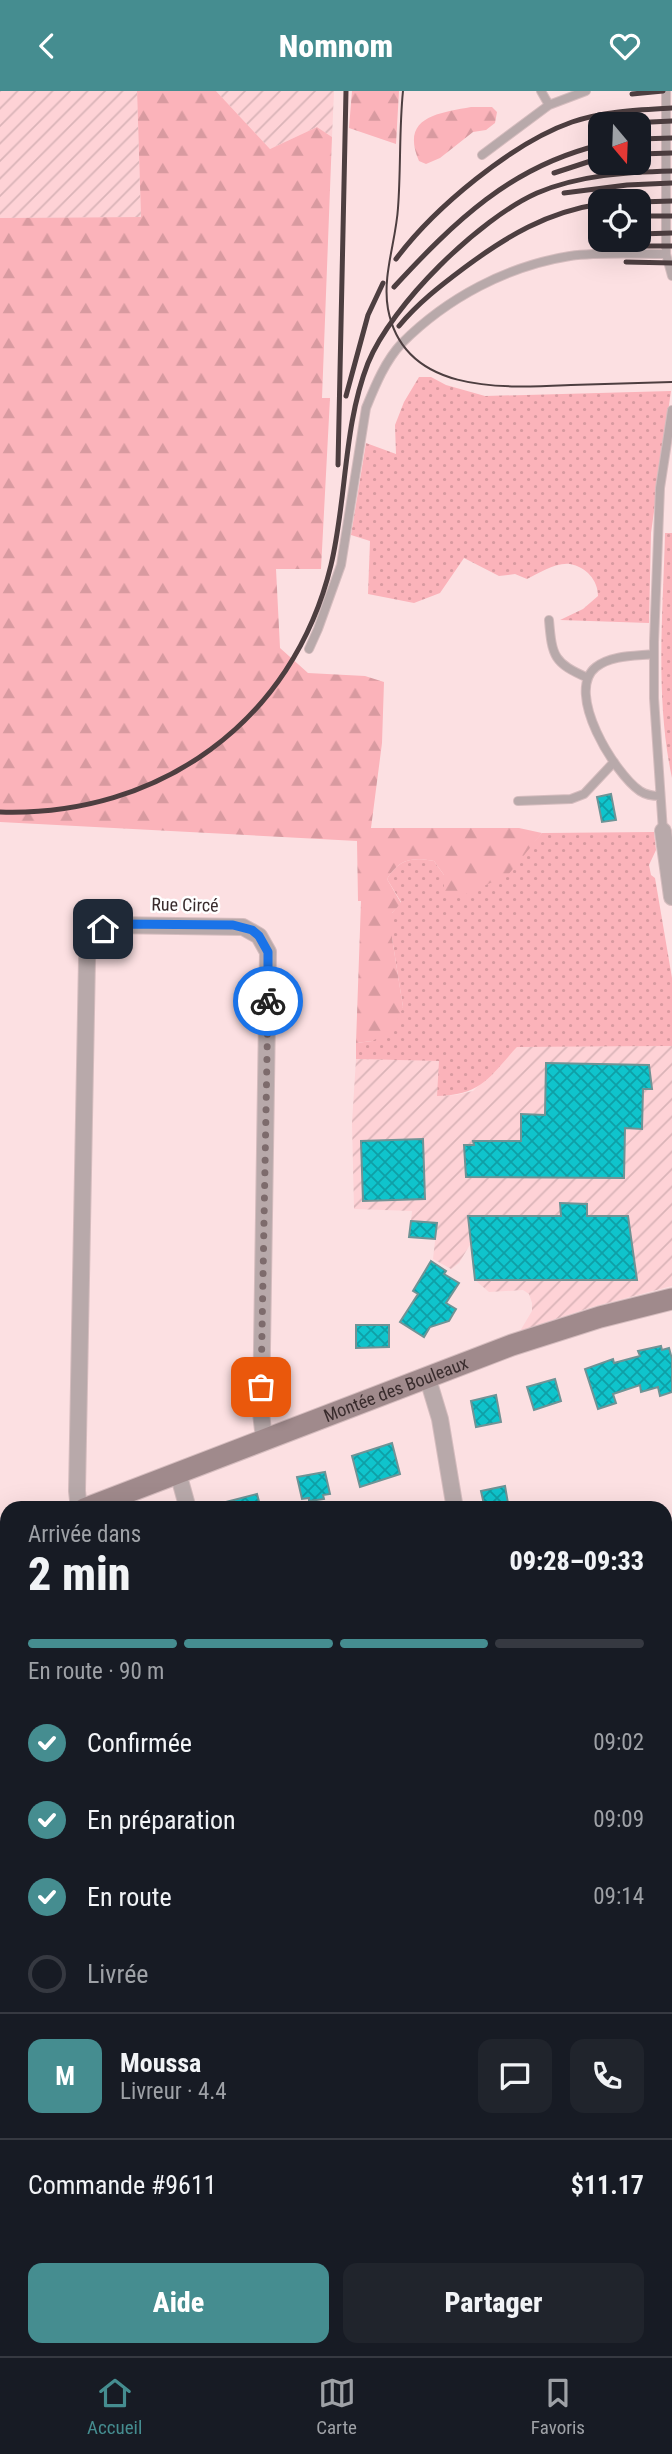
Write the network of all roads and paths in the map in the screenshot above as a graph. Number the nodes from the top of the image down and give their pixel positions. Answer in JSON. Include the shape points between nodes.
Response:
{"nodes":[{"id":1,"x":541,"y":91,"type":"edge"},
{"id":2,"x":586,"y":91,"type":"edge"},
{"id":3,"x":666,"y":91,"type":"edge"},
{"id":4,"x":549,"y":105,"type":"junction"},
{"id":5,"x":482,"y":155,"type":"dead end"},
{"id":6,"x":666,"y":254,"type":"junction"},
{"id":7,"x":672,"y":276,"type":"edge"},
{"id":8,"x":672,"y":410,"type":"edge"},
{"id":9,"x":549,"y":620,"type":"dead end"},
{"id":10,"x":309,"y":649,"type":"dead end"},
{"id":11,"x":654,"y":654,"type":"junction"},
{"id":12,"x":588,"y":678,"type":"junction"},
{"id":13,"x":614,"y":762,"type":"junction"},
{"id":14,"x":660,"y":796,"type":"junction"},
{"id":15,"x":518,"y":801,"type":"dead end"},
{"id":16,"x":663,"y":831,"type":"joint"},
{"id":17,"x":672,"y":897,"type":"edge"},
{"id":18,"x":672,"y":1299,"type":"edge"},
{"id":19,"x":427,"y":1376,"type":"junction"},
{"id":20,"x":264,"y":1440,"type":"junction"},
{"id":21,"x":178,"y":1473,"type":"junction"},
{"id":22,"x":79,"y":1501,"type":"edge"},
{"id":23,"x":105,"y":1501,"type":"edge"},
{"id":24,"x":186,"y":1501,"type":"edge"},
{"id":25,"x":454,"y":1501,"type":"edge"}],
"edges":[{"from":1,"to":4,"type":"lane"},
{"from":2,"to":4,"type":"lane"},
{"from":3,"to":6,"type":"lane"},
{"from":4,"to":5,"type":"lane"},
{"from":6,"to":7,"type":"lane"},
{"from":6,"to":10,"type":"lane","via":[[602,253],[507,273],[442,310],[402,344],[366,408],[341,565]]},
{"from":8,"to":11,"type":"lane","via":[[660,488]]},
{"from":9,"to":12,"type":"lane","via":[[556,657],[565,668]]},
{"from":11,"to":12,"type":"lane","via":[[604,662]]},
{"from":11,"to":14,"type":"lane"},
{"from":12,"to":13,"type":"lane","via":[[586,705]]},
{"from":13,"to":14,"type":"lane","via":[[636,789]]},
{"from":13,"to":15,"type":"lane","via":[[584,794],[571,799]]},
{"from":14,"to":16,"type":"lane"},
{"from":16,"to":17,"type":"street"},
{"from":18,"to":19,"type":"street","name":"Montée des Bouleaux","via":[[567,1327]]},
{"from":19,"to":20,"type":"street","name":"Montée des Bouleaux"},
{"from":19,"to":25,"type":"street","via":[[440,1419]]},
{"from":20,"to":21,"type":"street","name":"Montée des Bouleaux"},
{"from":20,"to":22,"type":"street","name":"Rue Circé","via":[[268,952],[259,936],[243,927],[111,925],[91,942],[87,958]]},
{"from":21,"to":23,"type":"street","name":"Montée des Bouleaux"},
{"from":21,"to":24,"type":"street"}]}
